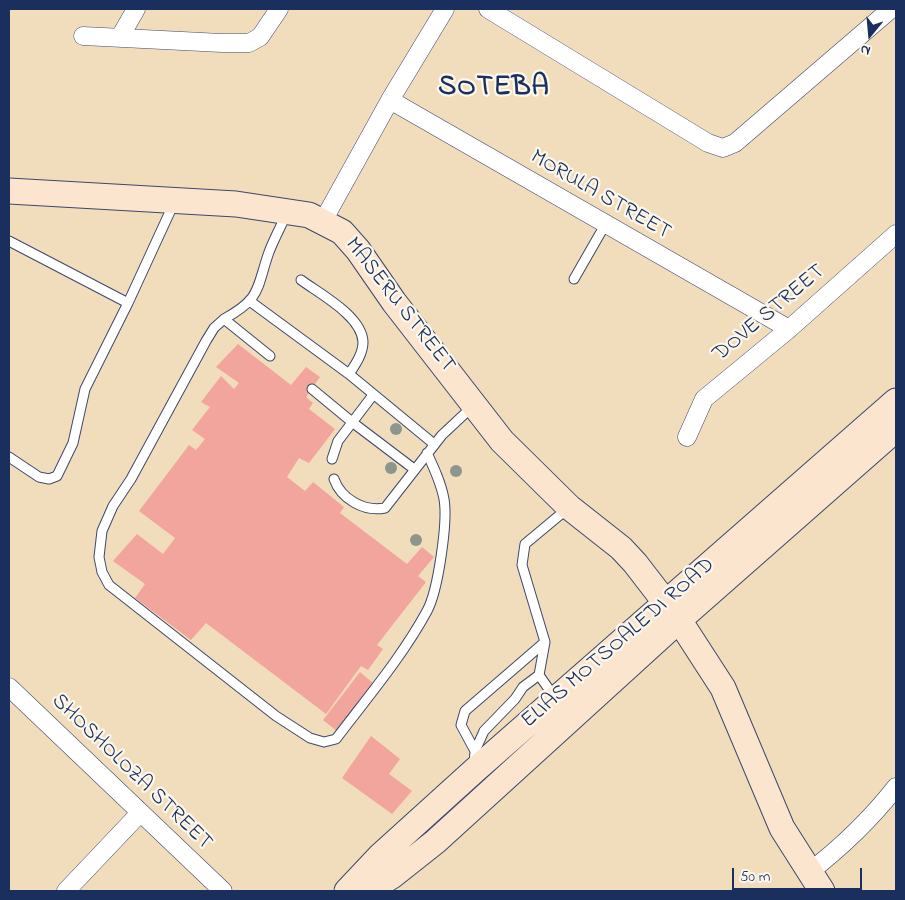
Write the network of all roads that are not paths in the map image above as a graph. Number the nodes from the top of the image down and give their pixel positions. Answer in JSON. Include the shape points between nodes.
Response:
{"nodes":[{"id":1,"x":136,"y":9,"type":"edge"},
{"id":2,"x":279,"y":9,"type":"edge"},
{"id":3,"x":445,"y":9,"type":"edge"},
{"id":4,"x":488,"y":9,"type":"edge"},
{"id":5,"x":891,"y":9,"type":"edge"},
{"id":6,"x":82,"y":36,"type":"dead end"},
{"id":7,"x":120,"y":37,"type":"junction"},
{"id":8,"x":390,"y":100,"type":"junction"},
{"id":9,"x":9,"y":191,"type":"edge"},
{"id":10,"x":175,"y":201,"type":"junction"},
{"id":11,"x":288,"y":211,"type":"junction"},
{"id":12,"x":323,"y":222,"type":"junction"},
{"id":13,"x":605,"y":225,"type":"junction"},
{"id":14,"x":896,"y":234,"type":"edge"},
{"id":15,"x":9,"y":242,"type":"edge"},
{"id":16,"x":574,"y":279,"type":"dead end"},
{"id":17,"x":300,"y":280,"type":"dead end"},
{"id":18,"x":251,"y":302,"type":"junction"},
{"id":19,"x":128,"y":303,"type":"junction"},
{"id":20,"x":224,"y":319,"type":"junction"},
{"id":21,"x":788,"y":329,"type":"junction"},
{"id":22,"x":270,"y":356,"type":"dead end"},
{"id":23,"x":350,"y":374,"type":"junction"},
{"id":24,"x":312,"y":389,"type":"dead end"},
{"id":25,"x":373,"y":395,"type":"junction"},
{"id":26,"x":896,"y":401,"type":"edge"},
{"id":27,"x":473,"y":406,"type":"junction"},
{"id":28,"x":352,"y":422,"type":"junction"},
{"id":29,"x":896,"y":429,"type":"edge"},
{"id":30,"x":687,"y":437,"type":"dead end"},
{"id":31,"x":434,"y":444,"type":"junction"},
{"id":32,"x":427,"y":453,"type":"junction"},
{"id":33,"x":9,"y":457,"type":"edge"},
{"id":34,"x":332,"y":459,"type":"dead end"},
{"id":35,"x":414,"y":469,"type":"junction"},
{"id":36,"x":334,"y":479,"type":"dead end"},
{"id":37,"x":569,"y":507,"type":"junction"},
{"id":38,"x":672,"y":612,"type":"junction"},
{"id":39,"x":545,"y":642,"type":"junction"},
{"id":40,"x":539,"y":675,"type":"junction"},
{"id":41,"x":9,"y":687,"type":"edge"},
{"id":42,"x":556,"y":699,"type":"junction"},
{"id":43,"x":475,"y":760,"type":"junction"},
{"id":44,"x":896,"y":787,"type":"edge"},
{"id":45,"x":140,"y":813,"type":"junction"},
{"id":46,"x":815,"y":882,"type":"edge"},
{"id":47,"x":66,"y":891,"type":"edge"},
{"id":48,"x":224,"y":891,"type":"edge"},
{"id":49,"x":346,"y":891,"type":"edge"},
{"id":50,"x":367,"y":891,"type":"edge"}],
"edges":[{"from":1,"to":7,"type":"street"},
{"from":2,"to":7,"type":"street","via":[[260,37],[249,43]]},
{"from":3,"to":8,"type":"street"},
{"from":4,"to":5,"type":"street","via":[[708,143],[723,148],[735,143]]},
{"from":6,"to":7,"type":"street"},
{"from":8,"to":12,"type":"street"},
{"from":8,"to":13,"type":"street","name":"MORULA STREET"},
{"from":9,"to":10,"type":"main road","name":"MASERU STREET"},
{"from":10,"to":11,"type":"main road","name":"MASERU STREET"},
{"from":10,"to":19,"type":"lane"},
{"from":11,"to":12,"type":"main road","name":"MASERU STREET","via":[[309,214]]},
{"from":11,"to":18,"type":"lane","via":[[269,251],[260,286]]},
{"from":12,"to":27,"type":"main road","name":"MASERU STREET","via":[[342,232],[358,250]]},
{"from":13,"to":16,"type":"lane"},
{"from":13,"to":21,"type":"street","name":"MORULA STREET"},
{"from":14,"to":21,"type":"street","name":"DOVE STREET"},
{"from":15,"to":19,"type":"lane"},
{"from":17,"to":23,"type":"lane","via":[[349,315],[359,328],[363,342]]},
{"from":18,"to":20,"type":"lane"},
{"from":18,"to":23,"type":"lane"},
{"from":19,"to":33,"type":"lane","via":[[85,389],[73,443],[57,476],[49,480]]},
{"from":20,"to":22,"type":"lane"},
{"from":20,"to":32,"type":"lane","via":[[206,341],[113,506],[102,531],[100,565],[109,585],[276,716],[310,738],[324,742],[336,739],[427,610],[433,594],[444,526],[444,501],[440,482]]},
{"from":21,"to":30,"type":"street","name":"DOVE STREET","via":[[704,399]]},
{"from":23,"to":25,"type":"lane"},
{"from":24,"to":28,"type":"lane"},
{"from":25,"to":28,"type":"lane"},
{"from":25,"to":31,"type":"lane"},
{"from":26,"to":38,"type":"main road","name":"ELIAS MOTSOALEDI ROAD"},
{"from":27,"to":31,"type":"lane"},
{"from":27,"to":37,"type":"main road","name":"MASERU STREET","via":[[526,467]]},
{"from":28,"to":34,"type":"lane","via":[[338,441]]},
{"from":28,"to":35,"type":"lane"},
{"from":29,"to":38,"type":"main road","name":"ELIAS MOTSOALEDI ROAD"},
{"from":31,"to":32,"type":"lane"},
{"from":32,"to":35,"type":"lane"},
{"from":35,"to":36,"type":"lane","via":[[385,508],[374,510],[354,503],[338,490]]},
{"from":37,"to":38,"type":"main road","name":"MASERU STREET","via":[[636,564]]},
{"from":37,"to":39,"type":"lane","via":[[525,544],[522,565]]},
{"from":38,"to":42,"type":"main road","name":"ELIAS MOTSOALEDI ROAD"},
{"from":38,"to":46,"type":"main road","name":"MASERU STREET","via":[[723,688],[782,828]]},
{"from":38,"to":50,"type":"main road","name":"ELIAS MOTSOALEDI ROAD","via":[[435,842]]},
{"from":39,"to":40,"type":"lane"},
{"from":39,"to":43,"type":"lane","via":[[465,711],[461,725]]},
{"from":40,"to":42,"type":"lane"},
{"from":40,"to":43,"type":"lane","via":[[523,687],[515,700],[484,731]]},
{"from":41,"to":45,"type":"street","name":"SHOSHOLOZA STREET"},
{"from":42,"to":43,"type":"main road","name":"ELIAS MOTSOALEDI ROAD"},
{"from":43,"to":49,"type":"main road","name":"ELIAS MOTSOALEDI ROAD"},
{"from":44,"to":46,"type":"street","via":[[840,848]]},
{"from":45,"to":47,"type":"street"},
{"from":45,"to":48,"type":"street","name":"SHOSHOLOZA STREET"}]}
